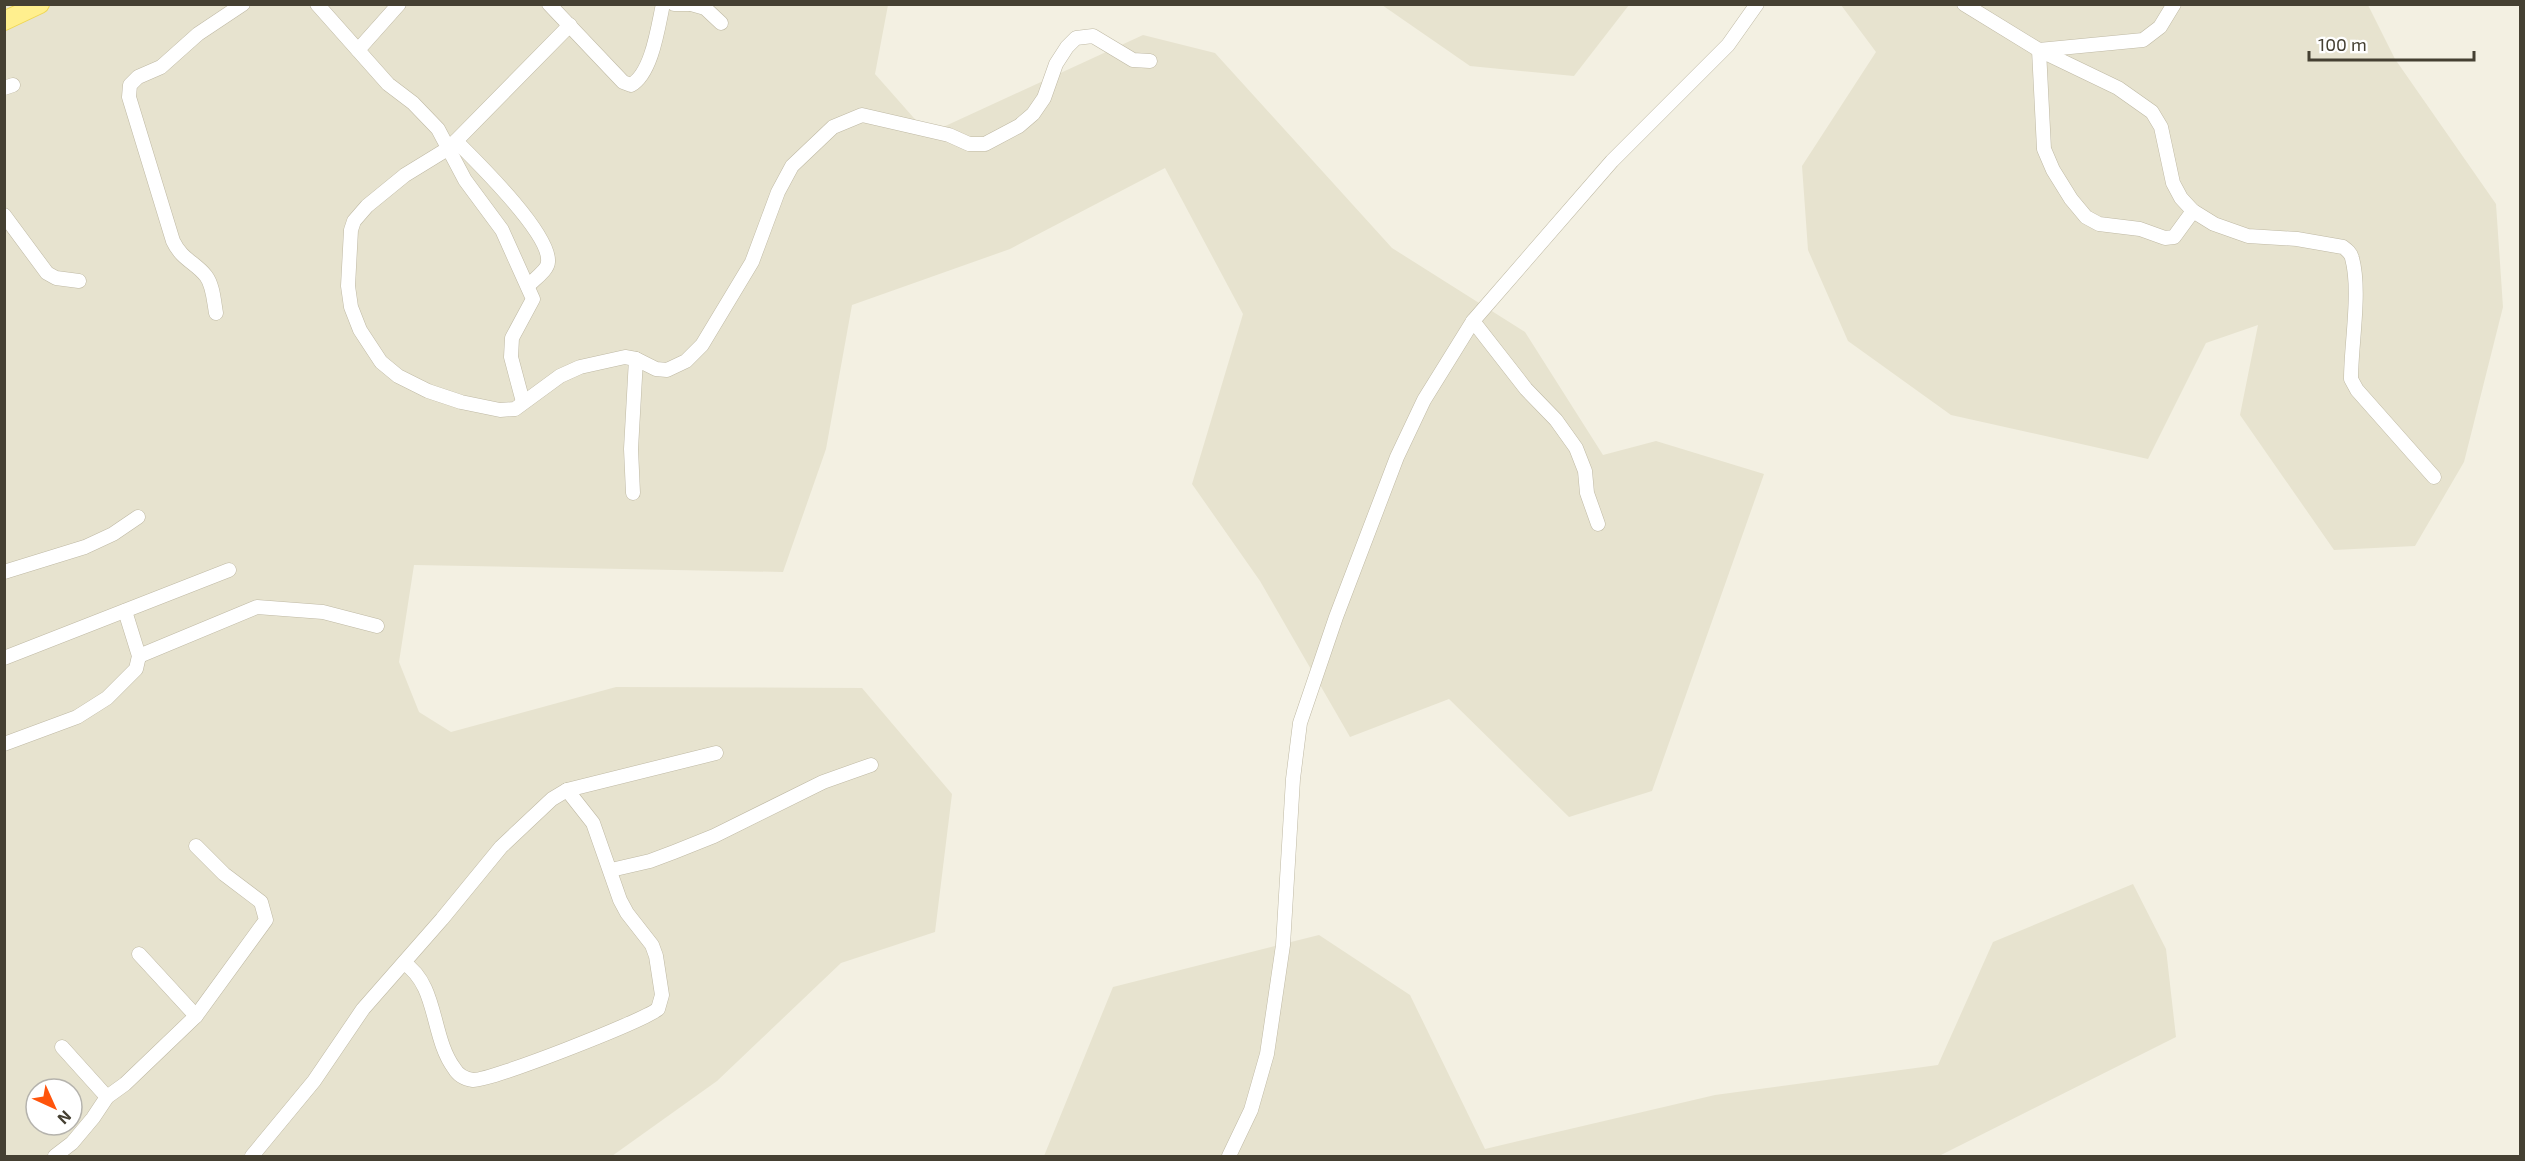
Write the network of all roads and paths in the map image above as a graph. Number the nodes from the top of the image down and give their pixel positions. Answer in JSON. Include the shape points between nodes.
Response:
{"nodes":[{"id":1,"x":12,"y":4,"type":"edge"},
{"id":2,"x":40,"y":4,"type":"edge"},
{"id":3,"x":243,"y":4,"type":"edge"},
{"id":4,"x":317,"y":4,"type":"edge"},
{"id":5,"x":399,"y":4,"type":"edge"},
{"id":6,"x":549,"y":4,"type":"edge"},
{"id":7,"x":663,"y":4,"type":"edge"},
{"id":8,"x":674,"y":4,"type":"edge"},
{"id":9,"x":690,"y":4,"type":"edge"},
{"id":10,"x":1757,"y":4,"type":"edge"},
{"id":11,"x":1964,"y":4,"type":"edge"},
{"id":12,"x":2174,"y":4,"type":"edge"},
{"id":13,"x":4,"y":8,"type":"edge"},
{"id":14,"x":4,"y":21,"type":"edge"},
{"id":15,"x":721,"y":23,"type":"dead end"},
{"id":16,"x":570,"y":25,"type":"junction"},
{"id":17,"x":358,"y":50,"type":"junction"},
{"id":18,"x":2039,"y":50,"type":"junction"},
{"id":19,"x":1150,"y":61,"type":"dead end"},
{"id":20,"x":453,"y":144,"type":"junction"},
{"id":21,"x":2193,"y":211,"type":"junction"},
{"id":22,"x":4,"y":215,"type":"edge"},
{"id":23,"x":79,"y":281,"type":"dead end"},
{"id":24,"x":528,"y":286,"type":"junction"},
{"id":25,"x":216,"y":313,"type":"dead end"},
{"id":26,"x":1473,"y":321,"type":"junction"},
{"id":27,"x":636,"y":359,"type":"junction"},
{"id":28,"x":524,"y":402,"type":"junction"},
{"id":29,"x":2434,"y":477,"type":"dead end"},
{"id":30,"x":633,"y":493,"type":"dead end"},
{"id":31,"x":138,"y":517,"type":"dead end"},
{"id":32,"x":1598,"y":524,"type":"dead end"},
{"id":33,"x":229,"y":570,"type":"dead end"},
{"id":34,"x":4,"y":572,"type":"edge"},
{"id":35,"x":125,"y":611,"type":"junction"},
{"id":36,"x":377,"y":626,"type":"dead end"},
{"id":37,"x":139,"y":656,"type":"junction"},
{"id":38,"x":4,"y":658,"type":"edge"},
{"id":39,"x":4,"y":744,"type":"edge"},
{"id":40,"x":716,"y":753,"type":"dead end"},
{"id":41,"x":871,"y":765,"type":"dead end"},
{"id":42,"x":567,"y":790,"type":"junction"},
{"id":43,"x":196,"y":846,"type":"dead end"},
{"id":44,"x":611,"y":870,"type":"junction"},
{"id":45,"x":139,"y":954,"type":"dead end"},
{"id":46,"x":404,"y":963,"type":"junction"},
{"id":47,"x":196,"y":1016,"type":"junction"},
{"id":48,"x":62,"y":1047,"type":"dead end"},
{"id":49,"x":107,"y":1097,"type":"junction"},
{"id":50,"x":55,"y":1156,"type":"edge"},
{"id":51,"x":252,"y":1156,"type":"edge"},
{"id":52,"x":1229,"y":1156,"type":"edge"}],
"edges":[{"from":1,"to":13,"type":"main road"},
{"from":2,"to":14,"type":"main road"},
{"from":3,"to":25,"type":"street","via":[[198,34],[161,67],[138,77],[130,86],[129,97],[173,241],[178,253],[205,274]]},
{"from":4,"to":17,"type":"street"},
{"from":5,"to":17,"type":"street"},
{"from":6,"to":16,"type":"street"},
{"from":7,"to":16,"type":"street","via":[[644,72],[631,85],[623,82]]},
{"from":8,"to":9,"type":"street"},
{"from":9,"to":15,"type":"street","via":[[702,6]]},
{"from":10,"to":26,"type":"street","via":[[1728,45],[1612,161]]},
{"from":11,"to":18,"type":"street"},
{"from":12,"to":18,"type":"street","via":[[2160,27],[2143,40]]},
{"from":16,"to":20,"type":"street"},
{"from":17,"to":20,"type":"street","via":[[388,84]]},
{"from":18,"to":21,"type":"street","via":[[2118,88],[2152,112],[2161,127],[2173,183]]},
{"from":18,"to":21,"type":"street","via":[[2044,149],[2053,170],[2086,217],[2099,224],[2140,229],[2165,238],[2174,237]]},
{"from":19,"to":27,"type":"street","via":[[1133,60],[1093,36],[1076,38],[1056,64],[1044,98],[1033,114],[985,144],[969,144],[949,135],[862,115],[833,127],[792,166],[752,262],[702,345],[686,361],[667,370]]},
{"from":20,"to":24,"type":"street","via":[[465,180],[502,230]]},
{"from":20,"to":24,"type":"street","via":[[491,176],[540,238],[549,261]]},
{"from":20,"to":28,"type":"street","via":[[405,175],[354,221],[348,286],[351,307],[360,330],[381,362],[398,376],[439,394],[490,408],[515,409]]},
{"from":21,"to":29,"type":"street","via":[[2214,224],[2248,236],[2297,239],[2349,251],[2355,289],[2351,380]]},
{"from":22,"to":23,"type":"street","via":[[47,273]]},
{"from":24,"to":28,"type":"street","via":[[533,299],[512,338],[511,357]]},
{"from":26,"to":32,"type":"street","via":[[1576,448]]},
{"from":26,"to":52,"type":"street","via":[[1424,400],[1397,457],[1300,723],[1283,945],[1267,1054],[1251,1110]]},
{"from":27,"to":28,"type":"street","via":[[610,359],[579,367]]},
{"from":27,"to":30,"type":"street"},
{"from":31,"to":34,"type":"street","via":[[85,547]]},
{"from":33,"to":35,"type":"street"},
{"from":35,"to":37,"type":"street"},
{"from":35,"to":38,"type":"street"},
{"from":36,"to":37,"type":"street","via":[[323,612],[257,607]]},
{"from":37,"to":39,"type":"street","via":[[136,669],[107,698],[77,717]]},
{"from":40,"to":42,"type":"street"},
{"from":41,"to":44,"type":"street","via":[[823,782],[714,836],[650,861]]},
{"from":42,"to":44,"type":"street","via":[[593,823]]},
{"from":42,"to":46,"type":"street","via":[[501,847]]},
{"from":43,"to":47,"type":"street","via":[[261,902],[266,920]]},
{"from":44,"to":46,"type":"street","via":[[627,913],[648,937],[656,956],[662,995],[661,1004],[652,1013],[508,1071],[474,1080],[455,1071],[440,1041],[423,984],[417,972]]},
{"from":45,"to":47,"type":"street"},
{"from":46,"to":51,"type":"street","via":[[363,1008],[314,1081]]},
{"from":47,"to":49,"type":"street"},
{"from":48,"to":49,"type":"street"},
{"from":49,"to":50,"type":"street","via":[[72,1143]]}]}
